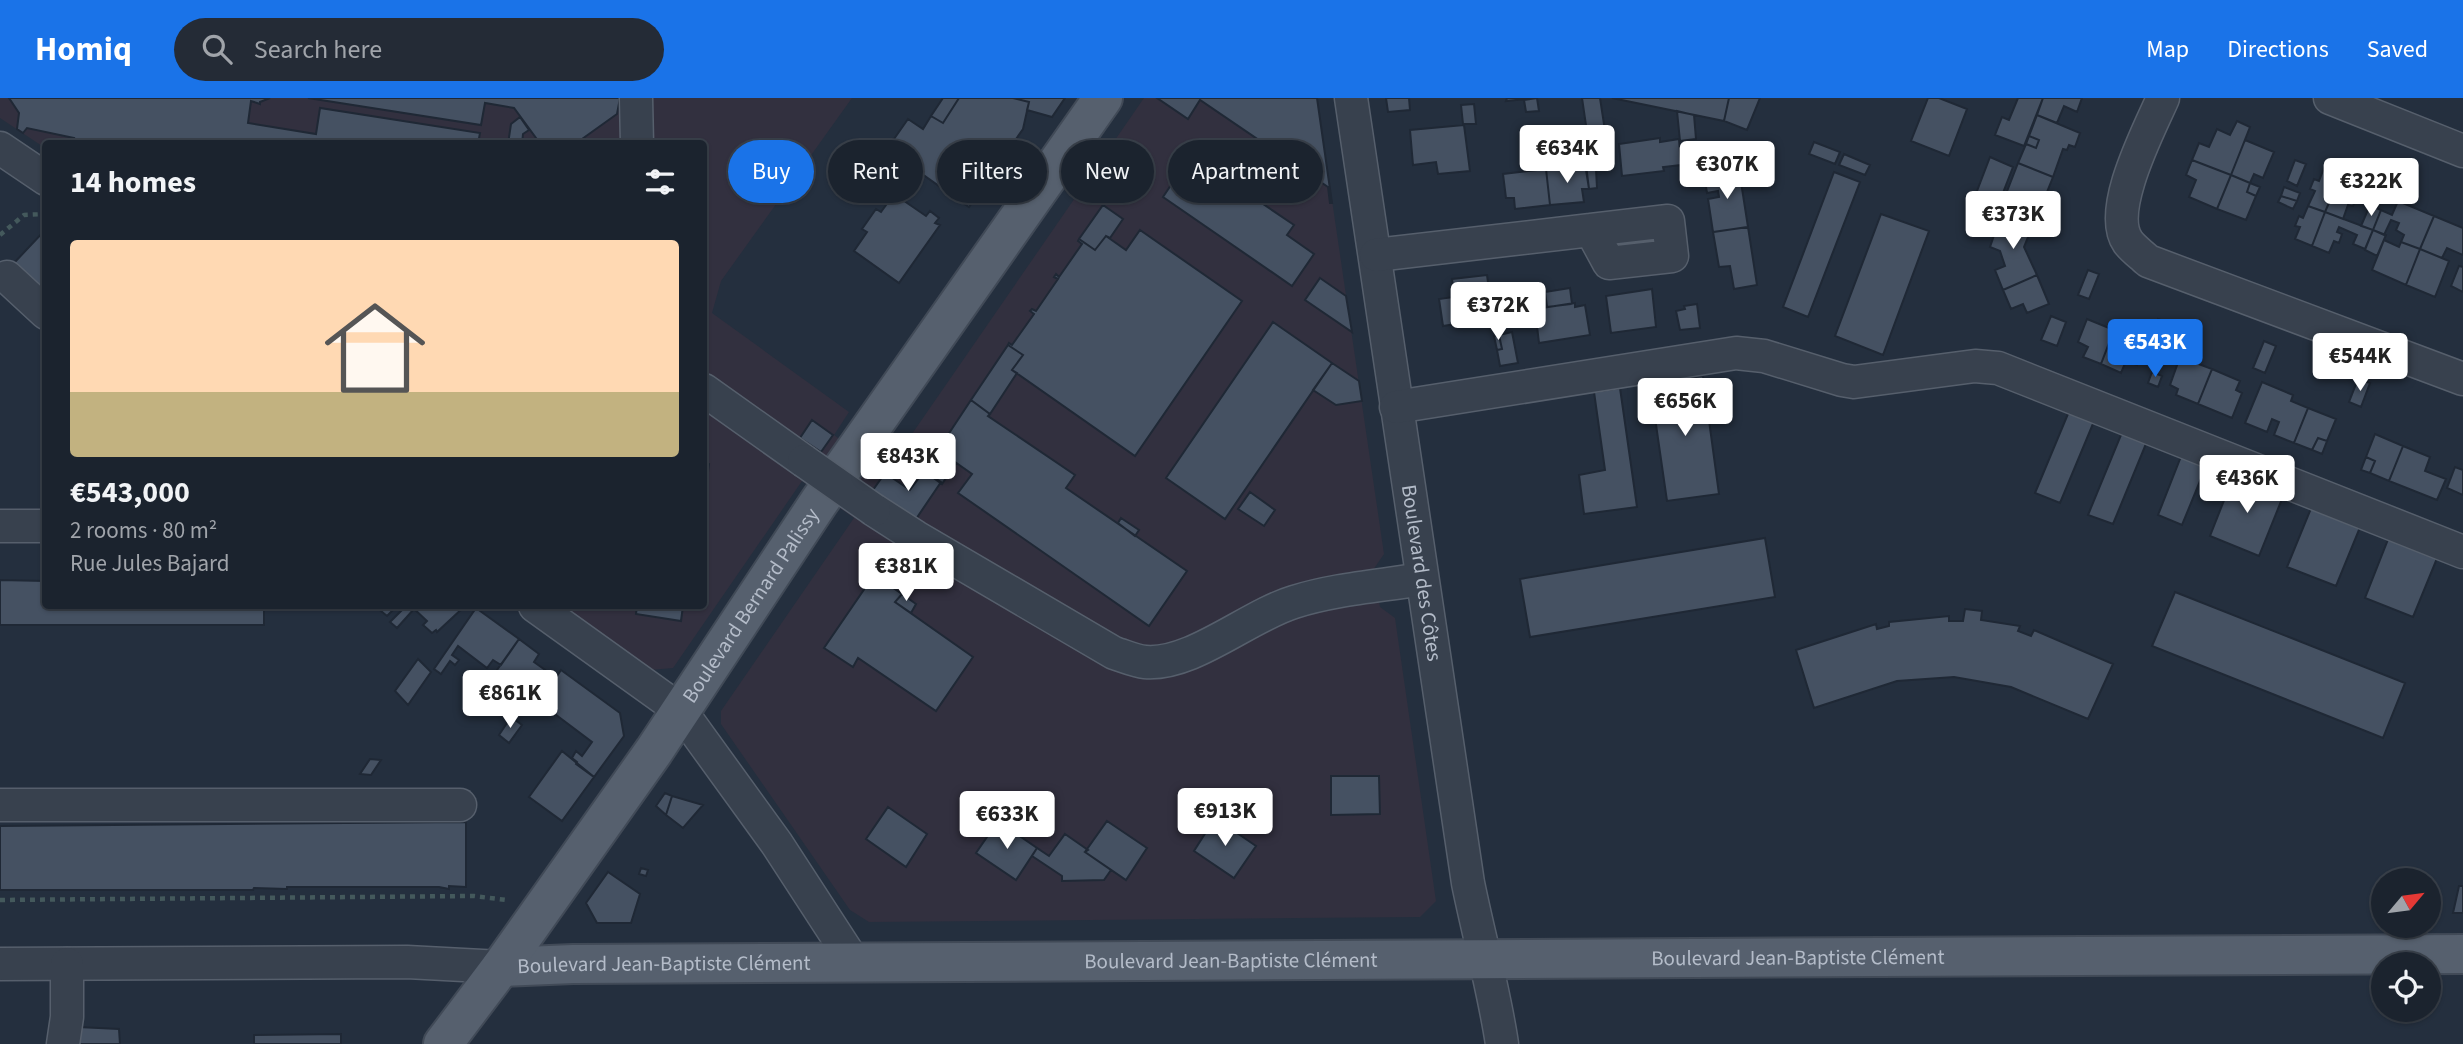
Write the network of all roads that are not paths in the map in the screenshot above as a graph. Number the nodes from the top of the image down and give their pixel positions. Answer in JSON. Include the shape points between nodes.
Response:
{"nodes":[{"id":1,"x":636,"y":98,"type":"edge"},
{"id":2,"x":1103,"y":98,"type":"edge"},
{"id":3,"x":1351,"y":98,"type":"edge"},
{"id":4,"x":2163,"y":98,"type":"edge"},
{"id":5,"x":2330,"y":98,"type":"edge"},
{"id":6,"x":638,"y":140,"type":"edge"},
{"id":7,"x":0,"y":148,"type":"edge"},
{"id":8,"x":2463,"y":151,"type":"edge"},
{"id":9,"x":42,"y":176,"type":"edge"},
{"id":10,"x":1591,"y":230,"type":"dead end"},
{"id":11,"x":1376,"y":255,"type":"junction"},
{"id":12,"x":7,"y":277,"type":"dead end"},
{"id":13,"x":42,"y":309,"type":"edge"},
{"id":14,"x":2463,"y":379,"type":"edge"},
{"id":15,"x":707,"y":392,"type":"edge"},
{"id":16,"x":1396,"y":407,"type":"junction"},
{"id":17,"x":0,"y":526,"type":"edge"},
{"id":18,"x":42,"y":526,"type":"edge"},
{"id":19,"x":2463,"y":552,"type":"edge"},
{"id":20,"x":1422,"y":579,"type":"junction"},
{"id":21,"x":539,"y":609,"type":"edge"},
{"id":22,"x":680,"y":710,"type":"junction"},
{"id":23,"x":460,"y":804,"type":"dead end"},
{"id":24,"x":0,"y":805,"type":"edge"},
{"id":25,"x":2463,"y":954,"type":"edge"},
{"id":26,"x":1484,"y":959,"type":"junction"},
{"id":27,"x":0,"y":964,"type":"edge"},
{"id":28,"x":67,"y":964,"type":"junction"},
{"id":29,"x":855,"y":964,"type":"junction"},
{"id":30,"x":501,"y":967,"type":"junction"},
{"id":31,"x":63,"y":1044,"type":"edge"},
{"id":32,"x":443,"y":1044,"type":"edge"},
{"id":33,"x":1502,"y":1044,"type":"edge"}],
"edges":[{"from":1,"to":6,"type":"street"},
{"from":2,"to":22,"type":"main road","name":"Boulevard Bernard Palissy","via":[[819,502]]},
{"from":3,"to":11,"type":"street","name":"Boulevard des Côtes"},
{"from":4,"to":14,"type":"street","via":[[2128,181],[2121,216],[2127,242],[2148,261]]},
{"from":5,"to":8,"type":"street"},
{"from":7,"to":9,"type":"street"},
{"from":10,"to":11,"type":"street"},
{"from":11,"to":16,"type":"street","name":"Boulevard des Côtes"},
{"from":12,"to":13,"type":"street"},
{"from":15,"to":20,"type":"street","bridge":true,"via":[[916,537],[1114,653],[1145,662],[1194,652],[1295,601]]},
{"from":16,"to":19,"type":"street","via":[[1736,353],[1765,356],[1854,382],[1975,366],[1997,368]]},
{"from":16,"to":20,"type":"street","name":"Boulevard des Côtes"},
{"from":17,"to":18,"type":"street"},
{"from":20,"to":26,"type":"street","name":"Boulevard des Côtes","via":[[1468,883]]},
{"from":21,"to":22,"type":"street"},
{"from":22,"to":29,"type":"street","via":[[777,844]]},
{"from":22,"to":30,"type":"main road","name":"Boulevard Bernard Palissy"},
{"from":23,"to":24,"type":"street"},
{"from":25,"to":26,"type":"main road","name":"Boulevard Jean-Baptiste Clément"},
{"from":26,"to":29,"type":"main road","name":"Boulevard Jean-Baptiste Clément"},
{"from":26,"to":33,"type":"street","name":"Boulevard des Côtes"},
{"from":27,"to":28,"type":"street","name":"Boulevard Jean-Baptiste Clément"},
{"from":28,"to":30,"type":"street","name":"Boulevard Jean-Baptiste Clément","via":[[407,962]]},
{"from":28,"to":31,"type":"street"},
{"from":29,"to":30,"type":"main road","name":"Boulevard Jean-Baptiste Clément"},
{"from":30,"to":32,"type":"main road","name":"Boulevard Bernard Palissy"}]}
